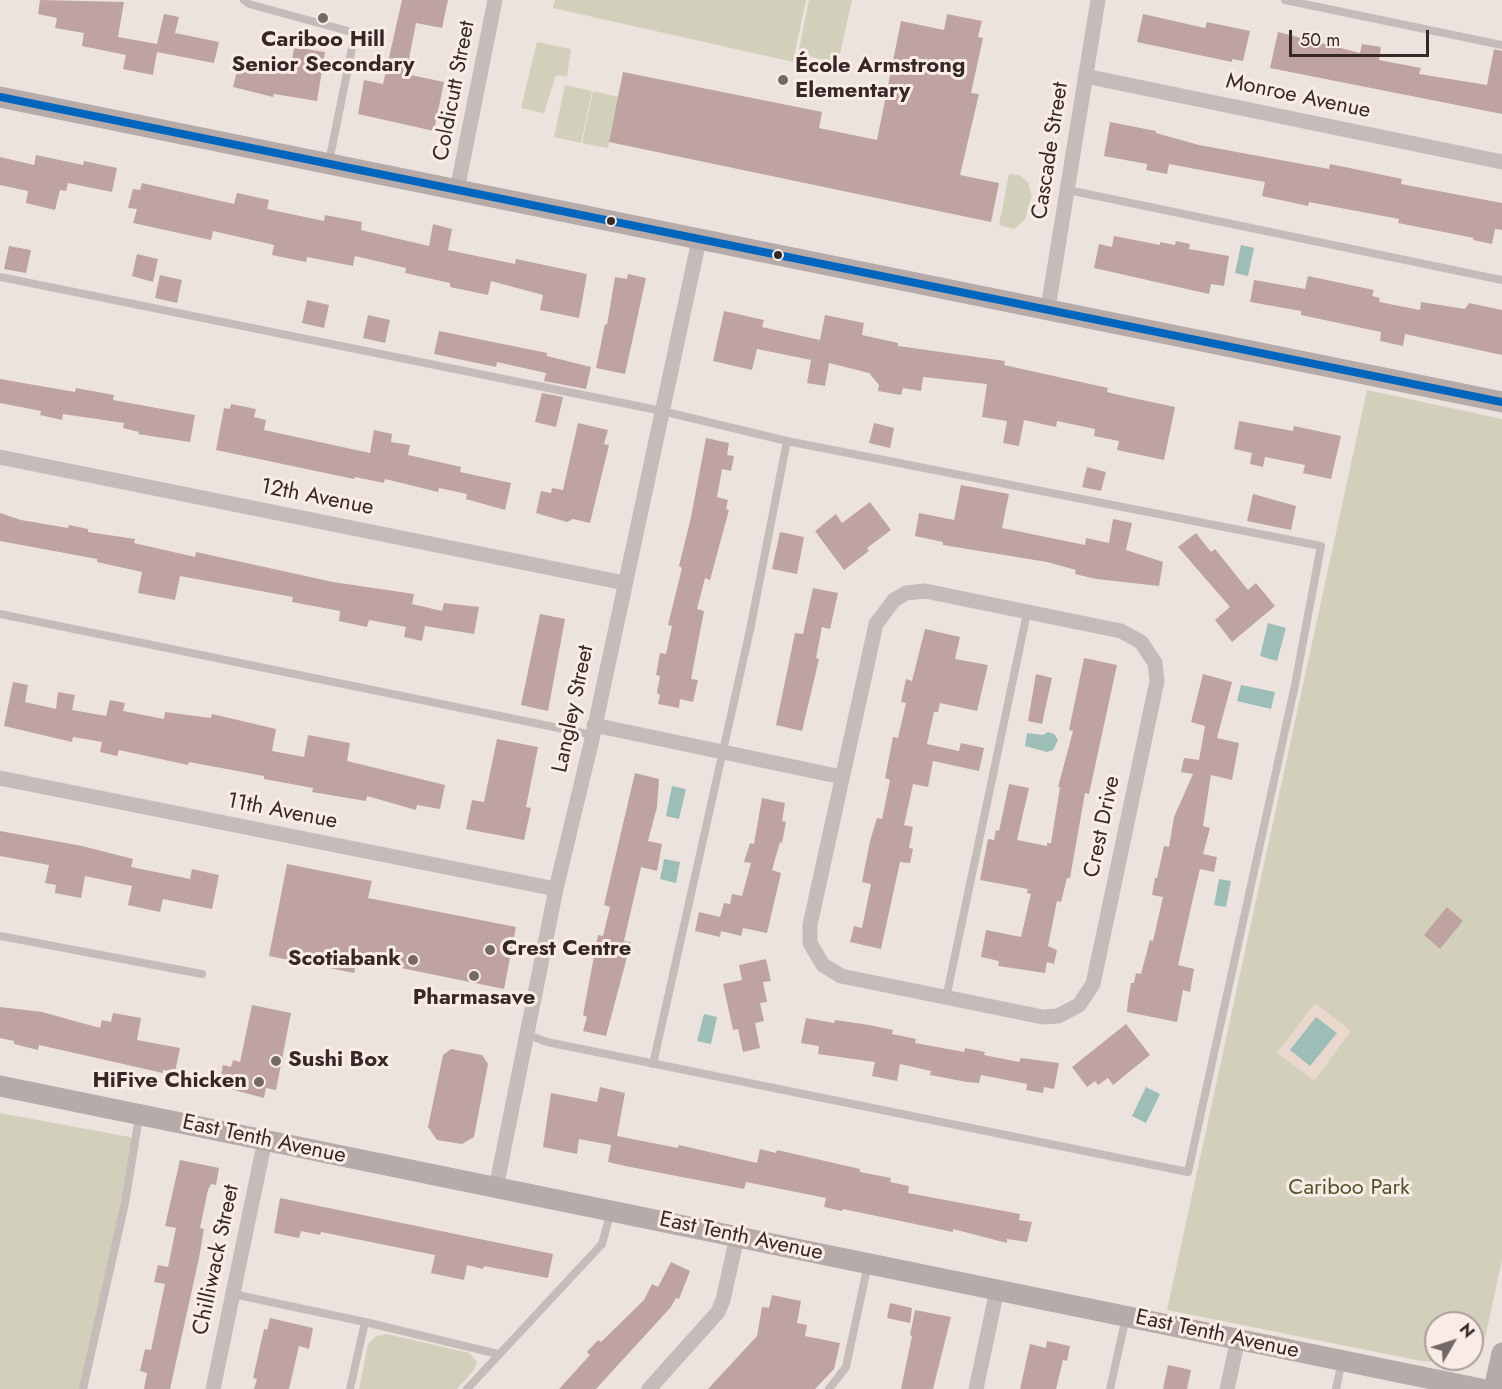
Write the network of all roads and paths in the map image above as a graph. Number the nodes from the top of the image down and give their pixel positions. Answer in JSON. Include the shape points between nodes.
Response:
{"nodes":[{"id":1,"x":244,"y":0,"type":"edge"},
{"id":2,"x":495,"y":0,"type":"edge"},
{"id":3,"x":1098,"y":0,"type":"edge"},
{"id":4,"x":1285,"y":0,"type":"edge"},
{"id":5,"x":1502,"y":45,"type":"edge"},
{"id":6,"x":1085,"y":76,"type":"junction"},
{"id":7,"x":0,"y":97,"type":"edge"},
{"id":8,"x":1502,"y":162,"type":"edge"},
{"id":9,"x":328,"y":163,"type":"junction"},
{"id":10,"x":457,"y":190,"type":"junction"},
{"id":11,"x":1068,"y":190,"type":"junction"},
{"id":12,"x":699,"y":240,"type":"junction"},
{"id":13,"x":0,"y":277,"type":"edge"},
{"id":14,"x":1502,"y":280,"type":"edge"},
{"id":15,"x":1048,"y":308,"type":"junction"},
{"id":16,"x":1502,"y":402,"type":"edge"},
{"id":17,"x":662,"y":411,"type":"junction"},
{"id":18,"x":787,"y":441,"type":"junction"},
{"id":19,"x":0,"y":457,"type":"edge"},
{"id":20,"x":625,"y":583,"type":"junction"},
{"id":21,"x":1027,"y":613,"type":"junction"},
{"id":22,"x":0,"y":614,"type":"edge"},
{"id":23,"x":594,"y":730,"type":"junction"},
{"id":24,"x":722,"y":752,"type":"junction"},
{"id":25,"x":842,"y":777,"type":"junction"},
{"id":26,"x":0,"y":778,"type":"edge"},
{"id":27,"x":556,"y":889,"type":"junction"},
{"id":28,"x":0,"y":936,"type":"edge"},
{"id":29,"x":202,"y":974,"type":"dead end"},
{"id":30,"x":946,"y":998,"type":"junction"},
{"id":31,"x":525,"y":1034,"type":"junction"},
{"id":32,"x":653,"y":1064,"type":"junction"},
{"id":33,"x":0,"y":1086,"type":"edge"},
{"id":34,"x":139,"y":1115,"type":"junction"},
{"id":35,"x":265,"y":1140,"type":"junction"},
{"id":36,"x":496,"y":1188,"type":"junction"},
{"id":37,"x":611,"y":1211,"type":"junction"},
{"id":38,"x":737,"y":1237,"type":"junction"},
{"id":39,"x":868,"y":1264,"type":"junction"},
{"id":40,"x":997,"y":1290,"type":"junction"},
{"id":41,"x":233,"y":1294,"type":"junction"},
{"id":42,"x":1126,"y":1316,"type":"junction"},
{"id":43,"x":365,"y":1322,"type":"junction"},
{"id":44,"x":1238,"y":1339,"type":"junction"},
{"id":45,"x":1502,"y":1353,"type":"edge"},
{"id":46,"x":498,"y":1354,"type":"junction"},
{"id":47,"x":1342,"y":1360,"type":"junction"},
{"id":48,"x":1432,"y":1384,"type":"edge"},
{"id":49,"x":83,"y":1389,"type":"edge"},
{"id":50,"x":213,"y":1389,"type":"edge"},
{"id":51,"x":351,"y":1389,"type":"edge"},
{"id":52,"x":466,"y":1389,"type":"edge"},
{"id":53,"x":650,"y":1389,"type":"edge"},
{"id":54,"x":829,"y":1389,"type":"edge"},
{"id":55,"x":976,"y":1389,"type":"edge"},
{"id":56,"x":1110,"y":1389,"type":"edge"},
{"id":57,"x":1227,"y":1389,"type":"edge"},
{"id":58,"x":1336,"y":1389,"type":"edge"},
{"id":59,"x":1481,"y":1389,"type":"edge"},
{"id":60,"x":1494,"y":1389,"type":"edge"}],
"edges":[{"from":1,"to":9,"type":"lane","via":[[356,33]]},
{"from":2,"to":10,"type":"street","name":"Coldicutt Street"},
{"from":3,"to":6,"type":"street","name":"Cascade Street"},
{"from":4,"to":5,"type":"lane"},
{"from":6,"to":8,"type":"street","name":"Monroe Avenue"},
{"from":6,"to":11,"type":"street","name":"Cascade Street"},
{"from":7,"to":9,"type":"street"},
{"from":9,"to":10,"type":"street"},
{"from":10,"to":12,"type":"street"},
{"from":11,"to":14,"type":"lane"},
{"from":11,"to":15,"type":"street","name":"Cascade Street"},
{"from":12,"to":15,"type":"street"},
{"from":12,"to":17,"type":"street","name":"Langley Street"},
{"from":13,"to":17,"type":"lane"},
{"from":15,"to":16,"type":"street"},
{"from":17,"to":18,"type":"lane"},
{"from":17,"to":20,"type":"street","name":"Langley Street"},
{"from":18,"to":24,"type":"lane"},
{"from":18,"to":32,"type":"lane","via":[[1321,546],[1244,922],[1188,1172]]},
{"from":19,"to":20,"type":"street","name":"12th Avenue"},
{"from":20,"to":23,"type":"street","name":"Langley Street"},
{"from":21,"to":25,"type":"street","name":"Crest Drive","via":[[925,591],[906,593],[891,603],[873,633]]},
{"from":21,"to":30,"type":"lane"},
{"from":21,"to":30,"type":"street","name":"Crest Drive","via":[[1121,631],[1141,642],[1153,657],[1157,672],[1150,715],[1095,975],[1085,999],[1069,1012],[1043,1017]]},
{"from":22,"to":23,"type":"lane"},
{"from":23,"to":24,"type":"street"},
{"from":23,"to":27,"type":"street","name":"Langley Street"},
{"from":24,"to":25,"type":"street"},
{"from":24,"to":32,"type":"lane"},
{"from":25,"to":30,"type":"street","name":"Crest Drive","via":[[810,925],[813,951],[823,965],[841,976]]},
{"from":26,"to":27,"type":"street","name":"11th Avenue"},
{"from":27,"to":31,"type":"street","name":"Langley Street"},
{"from":28,"to":29,"type":"lane"},
{"from":31,"to":32,"type":"lane"},
{"from":31,"to":36,"type":"street","name":"Langley Street"},
{"from":33,"to":34,"type":"street","name":"East Tenth Avenue"},
{"from":34,"to":35,"type":"street","name":"East Tenth Avenue"},
{"from":34,"to":49,"type":"lane","via":[[125,1203]]},
{"from":35,"to":36,"type":"street","name":"East Tenth Avenue"},
{"from":35,"to":41,"type":"street","name":"Chilliwack Street"},
{"from":36,"to":37,"type":"street","name":"East Tenth Avenue"},
{"from":37,"to":38,"type":"street","name":"East Tenth Avenue"},
{"from":37,"to":46,"type":"lane","via":[[602,1244]]},
{"from":38,"to":39,"type":"street","name":"East Tenth Avenue"},
{"from":38,"to":53,"type":"street","via":[[718,1312]]},
{"from":39,"to":40,"type":"street","name":"East Tenth Avenue"},
{"from":39,"to":54,"type":"lane","via":[[846,1368]]},
{"from":40,"to":42,"type":"street","name":"East Tenth Avenue"},
{"from":40,"to":55,"type":"street"},
{"from":41,"to":43,"type":"lane"},
{"from":41,"to":50,"type":"street","name":"Chilliwack Street"},
{"from":42,"to":44,"type":"street","name":"East Tenth Avenue"},
{"from":42,"to":56,"type":"lane"},
{"from":43,"to":46,"type":"lane"},
{"from":43,"to":51,"type":"lane"},
{"from":44,"to":47,"type":"street","name":"East Tenth Avenue"},
{"from":44,"to":57,"type":"street"},
{"from":45,"to":60,"type":"street"},
{"from":46,"to":52,"type":"lane"},
{"from":47,"to":48,"type":"street","name":"East Tenth Avenue"},
{"from":47,"to":58,"type":"lane"},
{"from":48,"to":59,"type":"street","name":"East Tenth Avenue"}]}
